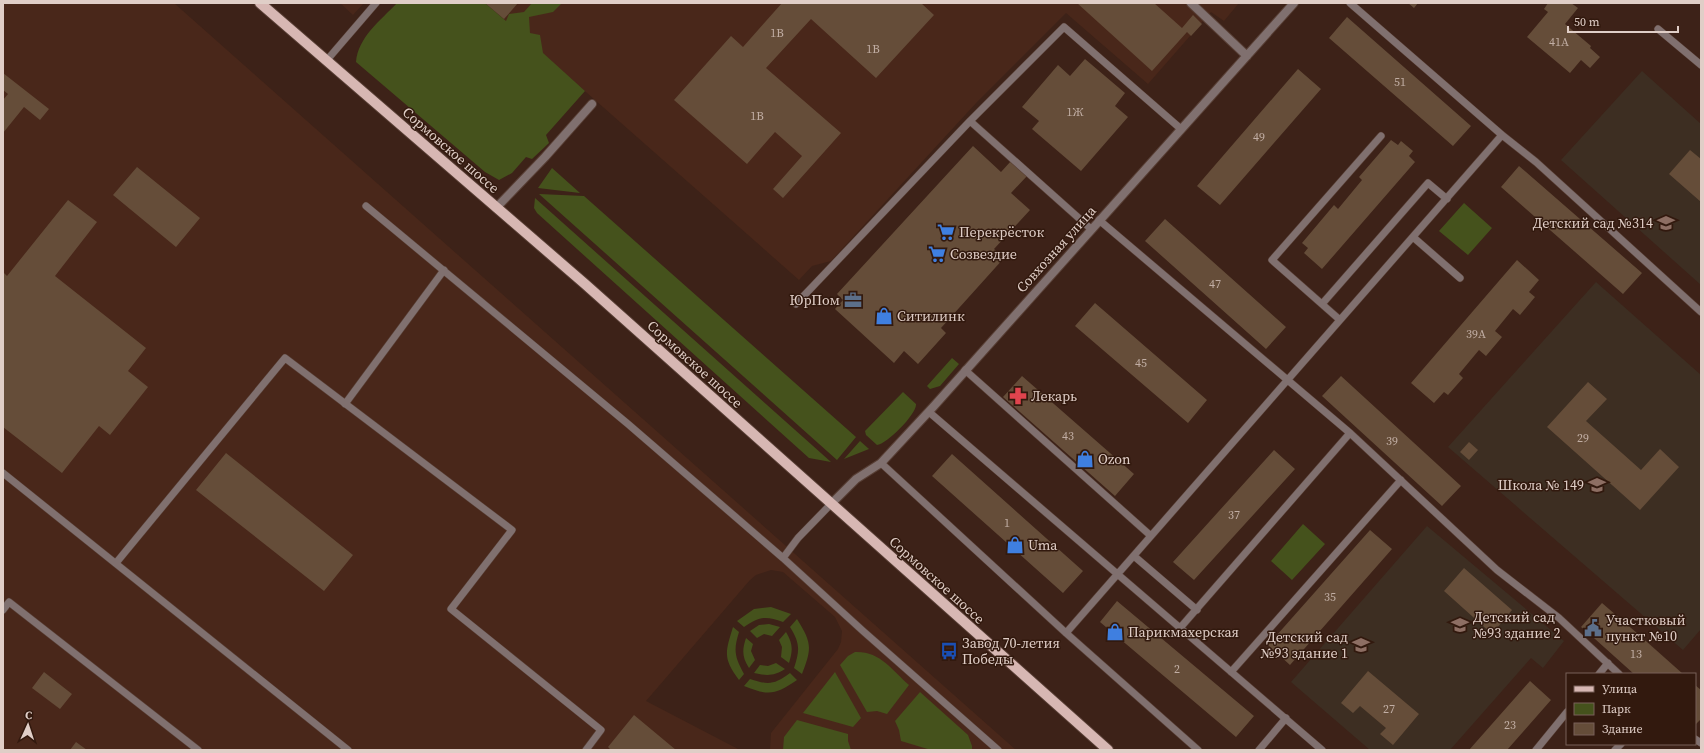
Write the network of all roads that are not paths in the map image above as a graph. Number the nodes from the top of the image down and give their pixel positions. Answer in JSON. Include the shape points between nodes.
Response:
{"nodes":[{"id":1,"x":260,"y":3,"type":"edge"},
{"id":2,"x":376,"y":3,"type":"edge"},
{"id":3,"x":1191,"y":3,"type":"edge"},
{"id":4,"x":1294,"y":3,"type":"edge"},
{"id":5,"x":1350,"y":3,"type":"edge"},
{"id":6,"x":1658,"y":29,"type":"dead end"},
{"id":7,"x":1248,"y":56,"type":"junction"},
{"id":8,"x":327,"y":60,"type":"junction"},
{"id":9,"x":1701,"y":66,"type":"edge"},
{"id":10,"x":592,"y":104,"type":"dead end"},
{"id":11,"x":970,"y":121,"type":"junction"},
{"id":12,"x":1181,"y":129,"type":"junction"},
{"id":13,"x":1502,"y":135,"type":"junction"},
{"id":14,"x":1381,"y":136,"type":"dead end"},
{"id":15,"x":1446,"y":199,"type":"junction"},
{"id":16,"x":366,"y":206,"type":"dead end"},
{"id":17,"x":496,"y":208,"type":"junction"},
{"id":18,"x":1099,"y":220,"type":"junction"},
{"id":19,"x":1091,"y":229,"type":"junction"},
{"id":20,"x":1413,"y":237,"type":"junction"},
{"id":21,"x":444,"y":270,"type":"junction"},
{"id":22,"x":1460,"y":278,"type":"dead end"},
{"id":23,"x":796,"y":304,"type":"dead end"},
{"id":24,"x":1322,"y":304,"type":"junction"},
{"id":25,"x":1701,"y":312,"type":"edge"},
{"id":26,"x":1340,"y":320,"type":"junction"},
{"id":27,"x":965,"y":370,"type":"junction"},
{"id":28,"x":1288,"y":379,"type":"junction"},
{"id":29,"x":345,"y":404,"type":"junction"},
{"id":30,"x":928,"y":412,"type":"junction"},
{"id":31,"x":1350,"y":433,"type":"junction"},
{"id":32,"x":881,"y":463,"type":"junction"},
{"id":33,"x":3,"y":472,"type":"edge"},
{"id":34,"x":1401,"y":480,"type":"junction"},
{"id":35,"x":831,"y":504,"type":"junction"},
{"id":36,"x":1151,"y":536,"type":"junction"},
{"id":37,"x":1134,"y":556,"type":"junction"},
{"id":38,"x":783,"y":558,"type":"junction"},
{"id":39,"x":116,"y":563,"type":"junction"},
{"id":40,"x":1118,"y":574,"type":"junction"},
{"id":41,"x":3,"y":610,"type":"edge"},
{"id":42,"x":1197,"y":610,"type":"junction"},
{"id":43,"x":1180,"y":628,"type":"junction"},
{"id":44,"x":1066,"y":633,"type":"junction"},
{"id":45,"x":1608,"y":663,"type":"junction"},
{"id":46,"x":1231,"y":672,"type":"junction"},
{"id":47,"x":1600,"y":673,"type":"edge"},
{"id":48,"x":1618,"y":673,"type":"edge"},
{"id":49,"x":1566,"y":713,"type":"edge"},
{"id":50,"x":1286,"y":718,"type":"junction"},
{"id":51,"x":346,"y":749,"type":"edge"},
{"id":52,"x":198,"y":750,"type":"edge"},
{"id":53,"x":586,"y":750,"type":"edge"},
{"id":54,"x":997,"y":750,"type":"edge"},
{"id":55,"x":1108,"y":750,"type":"edge"},
{"id":56,"x":1198,"y":750,"type":"edge"},
{"id":57,"x":1259,"y":750,"type":"edge"},
{"id":58,"x":1322,"y":750,"type":"edge"},
{"id":59,"x":1536,"y":750,"type":"edge"}],
"edges":[{"from":1,"to":8,"type":"main road","name":"Сормовское шоссе"},
{"from":2,"to":8,"type":"lane"},
{"from":3,"to":7,"type":"street"},
{"from":4,"to":7,"type":"street","name":"Совхозная улица"},
{"from":5,"to":13,"type":"lane"},
{"from":6,"to":9,"type":"lane"},
{"from":7,"to":12,"type":"street","name":"Совхозная улица"},
{"from":8,"to":17,"type":"main road","name":"Сормовское шоссе"},
{"from":10,"to":17,"type":"street"},
{"from":11,"to":12,"type":"lane","via":[[1064,27]]},
{"from":11,"to":19,"type":"lane"},
{"from":11,"to":23,"type":"lane"},
{"from":12,"to":18,"type":"street","name":"Совхозная улица"},
{"from":13,"to":15,"type":"lane"},
{"from":13,"to":25,"type":"lane","via":[[1536,162]]},
{"from":14,"to":24,"type":"lane","via":[[1272,260]]},
{"from":15,"to":20,"type":"lane"},
{"from":15,"to":24,"type":"lane","via":[[1428,183]]},
{"from":16,"to":21,"type":"lane"},
{"from":17,"to":35,"type":"main road","name":"Сормовское шоссе","via":[[591,289]]},
{"from":18,"to":19,"type":"street","name":"Совхозная улица"},
{"from":18,"to":28,"type":"lane"},
{"from":19,"to":27,"type":"street","name":"Совхозная улица"},
{"from":20,"to":22,"type":"lane"},
{"from":20,"to":26,"type":"lane"},
{"from":21,"to":29,"type":"lane"},
{"from":21,"to":38,"type":"lane"},
{"from":24,"to":26,"type":"lane"},
{"from":26,"to":28,"type":"lane"},
{"from":27,"to":30,"type":"street","name":"Совхозная улица"},
{"from":27,"to":36,"type":"lane"},
{"from":28,"to":31,"type":"lane"},
{"from":28,"to":36,"type":"lane"},
{"from":29,"to":39,"type":"lane","via":[[284,358]]},
{"from":29,"to":53,"type":"lane","via":[[512,530],[451,609],[601,730]]},
{"from":30,"to":32,"type":"street","name":"Совхозная улица"},
{"from":30,"to":40,"type":"lane"},
{"from":31,"to":34,"type":"lane"},
{"from":31,"to":42,"type":"lane"},
{"from":32,"to":35,"type":"street","name":"Совхозная улица","via":[[856,479]]},
{"from":32,"to":44,"type":"lane"},
{"from":33,"to":39,"type":"lane"},
{"from":34,"to":45,"type":"lane","via":[[1497,570],[1559,618]]},
{"from":34,"to":46,"type":"lane"},
{"from":35,"to":38,"type":"lane","via":[[798,538]]},
{"from":35,"to":55,"type":"main road","name":"Сормовское шоссе"},
{"from":36,"to":37,"type":"lane"},
{"from":37,"to":40,"type":"lane"},
{"from":37,"to":42,"type":"lane"},
{"from":38,"to":54,"type":"lane"},
{"from":39,"to":51,"type":"lane"},
{"from":40,"to":43,"type":"lane"},
{"from":40,"to":44,"type":"lane"},
{"from":41,"to":52,"type":"lane","via":[[9,602]]},
{"from":42,"to":43,"type":"lane"},
{"from":43,"to":46,"type":"lane"},
{"from":44,"to":56,"type":"lane"},
{"from":45,"to":47,"type":"lane"},
{"from":45,"to":48,"type":"lane"},
{"from":46,"to":50,"type":"lane"},
{"from":49,"to":59,"type":"lane"},
{"from":50,"to":57,"type":"lane"},
{"from":50,"to":58,"type":"lane"}]}
